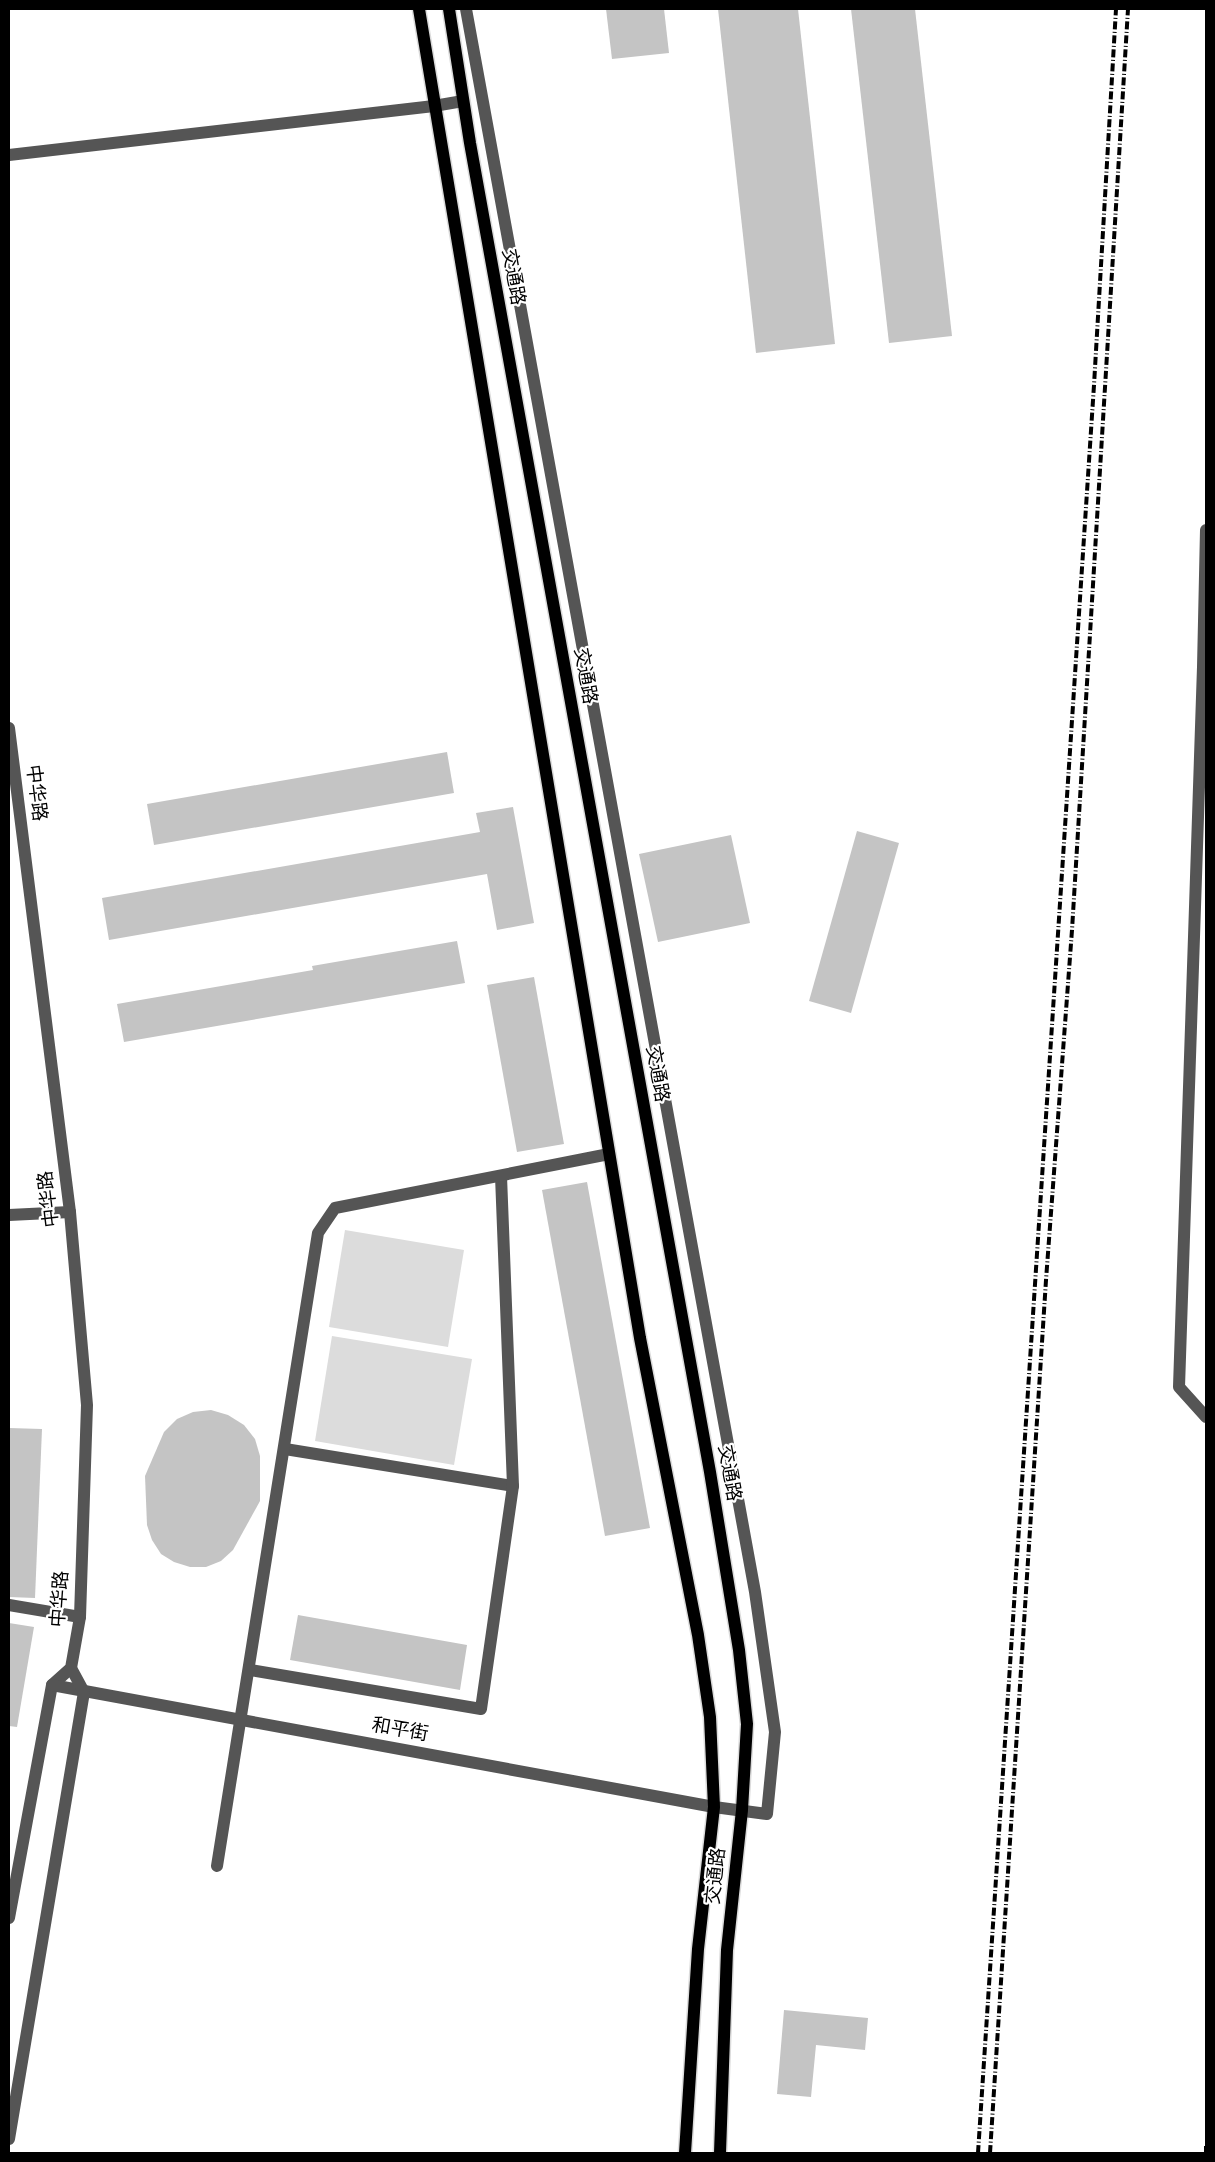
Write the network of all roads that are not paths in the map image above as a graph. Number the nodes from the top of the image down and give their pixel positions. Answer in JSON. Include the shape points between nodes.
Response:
{"nodes":[{"id":1,"x":420,"y":9,"type":"edge"},
{"id":2,"x":449,"y":9,"type":"edge"},
{"id":3,"x":466,"y":9,"type":"edge"},
{"id":4,"x":463,"y":101,"type":"junction"},
{"id":5,"x":434,"y":106,"type":"junction"},
{"id":6,"x":9,"y":155,"type":"edge"},
{"id":7,"x":1206,"y":530,"type":"edge"},
{"id":8,"x":1205,"y":667,"type":"edge"},
{"id":9,"x":9,"y":728,"type":"edge"},
{"id":10,"x":609,"y":1154,"type":"junction"},
{"id":11,"x":501,"y":1176,"type":"junction"},
{"id":12,"x":70,"y":1212,"type":"junction"},
{"id":13,"x":9,"y":1215,"type":"edge"},
{"id":14,"x":1206,"y":1416,"type":"edge"},
{"id":15,"x":284,"y":1449,"type":"junction"},
{"id":16,"x":513,"y":1486,"type":"junction"},
{"id":17,"x":9,"y":1605,"type":"edge"},
{"id":18,"x":80,"y":1617,"type":"junction"},
{"id":19,"x":71,"y":1668,"type":"junction"},
{"id":20,"x":250,"y":1670,"type":"junction"},
{"id":21,"x":52,"y":1685,"type":"junction"},
{"id":22,"x":84,"y":1692,"type":"junction"},
{"id":23,"x":242,"y":1720,"type":"junction"},
{"id":24,"x":714,"y":1807,"type":"junction"},
{"id":25,"x":742,"y":1810,"type":"junction"},
{"id":26,"x":217,"y":1866,"type":"dead end"},
{"id":27,"x":9,"y":1918,"type":"edge"},
{"id":28,"x":9,"y":2139,"type":"edge"},
{"id":29,"x":685,"y":2153,"type":"edge"},
{"id":30,"x":720,"y":2153,"type":"edge"}],
"edges":[{"from":1,"to":5,"type":"main road","name":"交通路"},
{"from":2,"to":4,"type":"main road","name":"交通路"},
{"from":3,"to":25,"type":"street","name":"和平街","via":[[755,1592],[775,1732],[767,1814]]},
{"from":4,"to":5,"type":"street"},
{"from":4,"to":25,"type":"main road","name":"交通路","via":[[710,1472],[739,1650],[747,1724]]},
{"from":5,"to":6,"type":"street"},
{"from":5,"to":10,"type":"main road","name":"交通路"},
{"from":7,"to":8,"type":"street"},
{"from":8,"to":14,"type":"street","via":[[1179,1387]]},
{"from":9,"to":12,"type":"street","name":"中华路"},
{"from":10,"to":11,"type":"street"},
{"from":10,"to":24,"type":"main road","name":"交通路","via":[[640,1338],[698,1635],[710,1717]]},
{"from":11,"to":15,"type":"street","via":[[336,1208],[318,1233]]},
{"from":11,"to":16,"type":"street"},
{"from":12,"to":13,"type":"street"},
{"from":12,"to":18,"type":"street","name":"中华路","via":[[87,1405]]},
{"from":15,"to":16,"type":"street"},
{"from":15,"to":20,"type":"street"},
{"from":16,"to":20,"type":"street","via":[[481,1709]]},
{"from":17,"to":18,"type":"street"},
{"from":18,"to":19,"type":"street","name":"中华路"},
{"from":19,"to":21,"type":"street"},
{"from":19,"to":22,"type":"street"},
{"from":20,"to":23,"type":"street"},
{"from":21,"to":22,"type":"street","name":"和平街"},
{"from":21,"to":27,"type":"street"},
{"from":22,"to":23,"type":"street","name":"和平街"},
{"from":22,"to":28,"type":"street"},
{"from":23,"to":24,"type":"street","name":"和平街"},
{"from":23,"to":26,"type":"street"},
{"from":24,"to":25,"type":"street","name":"和平街"},
{"from":24,"to":29,"type":"main road","name":"交通路","via":[[698,1949]]},
{"from":25,"to":30,"type":"main road","name":"交通路","via":[[727,1950]]}]}
